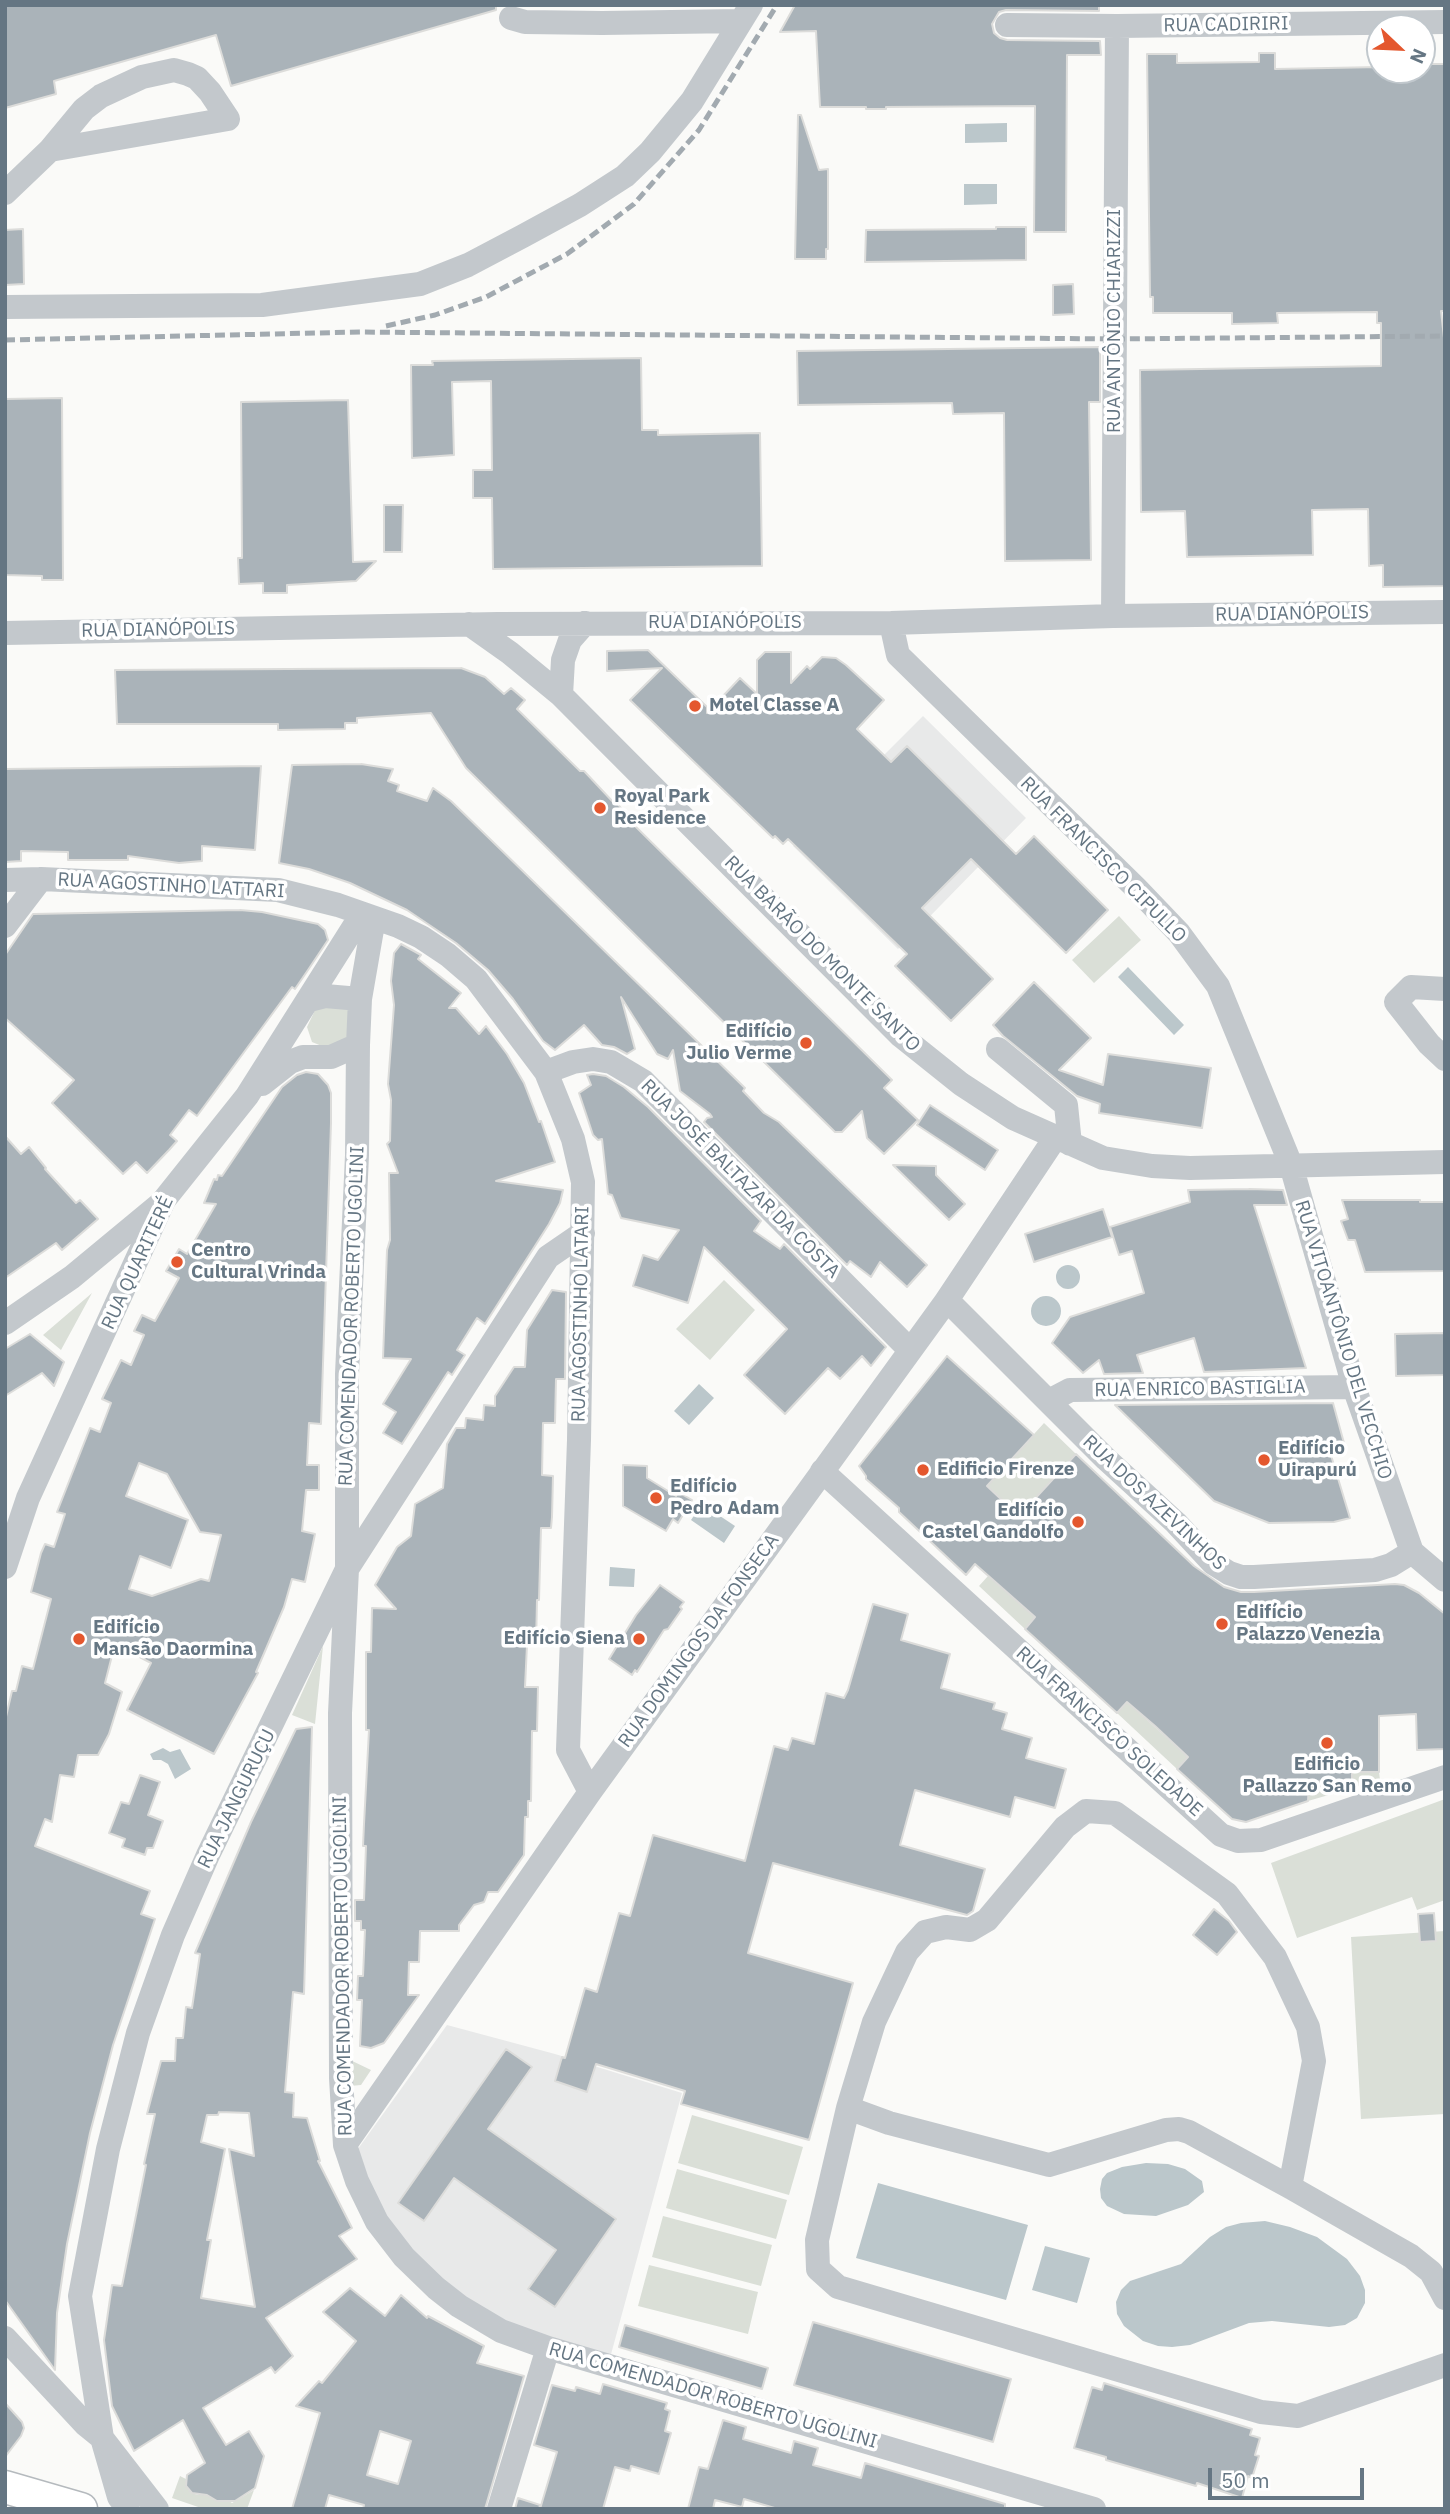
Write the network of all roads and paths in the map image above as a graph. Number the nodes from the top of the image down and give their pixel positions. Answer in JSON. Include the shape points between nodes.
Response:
{"nodes":[{"id":1,"x":746,"y":13,"type":"edge"},
{"id":2,"x":512,"y":18,"type":"dead end"},
{"id":3,"x":1445,"y":22,"type":"edge"},
{"id":4,"x":1007,"y":25,"type":"dead end"},
{"id":5,"x":1117,"y":26,"type":"junction"},
{"id":6,"x":50,"y":150,"type":"junction"},
{"id":7,"x":5,"y":193,"type":"edge"},
{"id":8,"x":5,"y":307,"type":"edge"},
{"id":9,"x":1445,"y":612,"type":"edge"},
{"id":10,"x":1114,"y":615,"type":"junction"},
{"id":11,"x":584,"y":623,"type":"junction"},
{"id":12,"x":891,"y":623,"type":"junction"},
{"id":13,"x":469,"y":624,"type":"junction"},
{"id":14,"x":5,"y":633,"type":"edge"},
{"id":15,"x":561,"y":695,"type":"junction"},
{"id":16,"x":41,"y":879,"type":"junction"},
{"id":17,"x":5,"y":880,"type":"edge"},
{"id":18,"x":368,"y":916,"type":"junction"},
{"id":19,"x":5,"y":926,"type":"edge"},
{"id":20,"x":1445,"y":989,"type":"edge"},
{"id":21,"x":360,"y":999,"type":"junction"},
{"id":22,"x":309,"y":1000,"type":"junction"},
{"id":23,"x":358,"y":1045,"type":"junction"},
{"id":24,"x":998,"y":1049,"type":"dead end"},
{"id":25,"x":1445,"y":1059,"type":"edge"},
{"id":26,"x":546,"y":1072,"type":"junction"},
{"id":27,"x":247,"y":1096,"type":"junction"},
{"id":28,"x":1062,"y":1141,"type":"junction"},
{"id":29,"x":1445,"y":1162,"type":"edge"},
{"id":30,"x":1291,"y":1165,"type":"junction"},
{"id":31,"x":164,"y":1200,"type":"junction"},
{"id":32,"x":583,"y":1233,"type":"junction"},
{"id":33,"x":947,"y":1300,"type":"junction"},
{"id":34,"x":5,"y":1323,"type":"edge"},
{"id":35,"x":911,"y":1350,"type":"junction"},
{"id":36,"x":1354,"y":1387,"type":"junction"},
{"id":37,"x":1049,"y":1401,"type":"junction"},
{"id":38,"x":822,"y":1471,"type":"junction"},
{"id":39,"x":1412,"y":1552,"type":"junction"},
{"id":40,"x":5,"y":1567,"type":"edge"},
{"id":41,"x":347,"y":1569,"type":"junction"},
{"id":42,"x":1445,"y":1580,"type":"edge"},
{"id":43,"x":1445,"y":1777,"type":"edge"},
{"id":44,"x":590,"y":1792,"type":"junction"},
{"id":45,"x":848,"y":2108,"type":"junction"},
{"id":46,"x":345,"y":2145,"type":"junction"},
{"id":47,"x":1290,"y":2187,"type":"junction"},
{"id":48,"x":1445,"y":2298,"type":"edge"},
{"id":49,"x":5,"y":2338,"type":"edge"},
{"id":50,"x":548,"y":2348,"type":"junction"},
{"id":51,"x":1445,"y":2365,"type":"edge"},
{"id":52,"x":91,"y":2371,"type":"junction"},
{"id":53,"x":60,"y":2397,"type":"junction"},
{"id":54,"x":102,"y":2438,"type":"junction"},
{"id":55,"x":5,"y":2487,"type":"edge"},
{"id":56,"x":81,"y":2509,"type":"edge"},
{"id":57,"x":128,"y":2509,"type":"edge"},
{"id":58,"x":157,"y":2509,"type":"edge"},
{"id":59,"x":499,"y":2509,"type":"edge"},
{"id":60,"x":1094,"y":2509,"type":"edge"}],
"edges":[{"from":1,"to":2,"type":"street","via":[[580,23]]},
{"from":1,"to":8,"type":"street","via":[[692,102],[625,176],[468,265],[420,284],[262,305]]},
{"from":3,"to":5,"type":"street","name":"RUA CADIRIRI"},
{"from":4,"to":5,"type":"street","name":"RUA CADIRIRI"},
{"from":5,"to":10,"type":"street","name":"RUA ANTÔNIO CHIARIZZI"},
{"from":6,"to":6,"type":"street","via":[[170,131],[228,120],[197,78],[163,71],[101,96],[76,116]]},
{"from":6,"to":7,"type":"street"},
{"from":9,"to":10,"type":"street","name":"RUA DIANÓPOLIS"},
{"from":10,"to":12,"type":"street","name":"RUA DIANÓPOLIS"},
{"from":11,"to":12,"type":"street","name":"RUA DIANÓPOLIS"},
{"from":11,"to":13,"type":"street","name":"RUA DIANÓPOLIS"},
{"from":11,"to":15,"type":"street","via":[[570,640],[563,660]]},
{"from":12,"to":30,"type":"street","name":"RUA FRANCISCO CIPULLO","via":[[898,655],[1179,933],[1218,986]]},
{"from":13,"to":14,"type":"street","name":"RUA DIANÓPOLIS"},
{"from":13,"to":15,"type":"street","name":"RUA BARÃO DO MONTE SANTO"},
{"from":15,"to":28,"type":"street","name":"RUA BARÃO DO MONTE SANTO","via":[[901,1036],[1013,1118]]},
{"from":16,"to":17,"type":"street","name":"RUA AGOSTINHO LATTARI"},
{"from":16,"to":18,"type":"street","name":"RUA AGOSTINHO LATTARI","via":[[278,890]]},
{"from":16,"to":19,"type":"street"},
{"from":18,"to":21,"type":"street","name":"RUA COMENDADOR ROBERTO UGOLINI"},
{"from":18,"to":22,"type":"street","name":"RUA QUARITERÉ"},
{"from":18,"to":26,"type":"street","name":"RUA AGOSTINHO LATARI","via":[[421,937],[476,979]]},
{"from":20,"to":25,"type":"street","via":[[1411,987],[1396,1002]]},
{"from":21,"to":22,"type":"street","via":[[325,996]]},
{"from":21,"to":23,"type":"street","name":"RUA COMENDADOR ROBERTO UGOLINI"},
{"from":22,"to":27,"type":"street","name":"RUA QUARITERÉ"},
{"from":23,"to":27,"type":"street","via":[[331,1056],[290,1062]]},
{"from":23,"to":41,"type":"street","name":"RUA COMENDADOR ROBERTO UGOLINI","via":[[346,1374]]},
{"from":24,"to":28,"type":"street","via":[[1066,1105]]},
{"from":26,"to":32,"type":"street","name":"RUA AGOSTINHO LATARI","via":[[579,1160]]},
{"from":26,"to":35,"type":"street","name":"RUA JOSÉ BALTAZAR DA COSTA","via":[[593,1059],[611,1062],[643,1081]]},
{"from":27,"to":31,"type":"street","name":"RUA QUARITERÉ"},
{"from":28,"to":30,"type":"street","name":"RUA BARÃO DO MONTE SANTO","via":[[1103,1158],[1152,1166]]},
{"from":28,"to":33,"type":"street","name":"RUA DOMINGOS DA FONSECA"},
{"from":29,"to":30,"type":"street","name":"RUA BARÃO DO MONTE SANTO"},
{"from":30,"to":36,"type":"street","name":"RUA VITOANTÔNIO DEL VECCHIO"},
{"from":31,"to":34,"type":"street","via":[[72,1277]]},
{"from":31,"to":40,"type":"street","name":"RUA QUARITERÉ","via":[[28,1498]]},
{"from":32,"to":41,"type":"street","name":"RUA JANGURUÇU","via":[[548,1257]]},
{"from":32,"to":44,"type":"street","name":"RUA AGOSTINHO LATARI","via":[[568,1750]]},
{"from":33,"to":35,"type":"street","name":"RUA DOMINGOS DA FONSECA"},
{"from":33,"to":37,"type":"street","name":"RUA DOS AZEVINHOS"},
{"from":35,"to":38,"type":"street","name":"RUA DOMINGOS DA FONSECA"},
{"from":36,"to":37,"type":"street","name":"RUA ENRICO BASTIGLIA","via":[[1070,1390]]},
{"from":36,"to":39,"type":"street","name":"RUA VITOANTÔNIO DEL VECCHIO"},
{"from":37,"to":39,"type":"street","name":"RUA DOS AZEVINHOS","via":[[1213,1563],[1229,1573],[1254,1577],[1375,1570]]},
{"from":38,"to":43,"type":"street","name":"RUA FRANCISCO SOLEDADE","via":[[1221,1835],[1238,1841],[1261,1840]]},
{"from":38,"to":44,"type":"street","name":"RUA DOMINGOS DA FONSECA"},
{"from":39,"to":42,"type":"street"},
{"from":41,"to":46,"type":"street","name":"RUA COMENDADOR ROBERTO UGOLINI","via":[[340,1713]]},
{"from":41,"to":52,"type":"street","name":"RUA JANGURUÇU","via":[[208,1855],[138,2033],[108,2150],[80,2296]]},
{"from":44,"to":46,"type":"street","name":"RUA DOMINGOS DA FONSECA"},
{"from":45,"to":47,"type":"street","via":[[1049,2165],[1179,2129]]},
{"from":45,"to":47,"type":"street","via":[[874,2022],[907,1952],[925,1932],[946,1927],[970,1930],[987,1920],[1065,1827],[1086,1811],[1115,1813],[1227,1894],[1275,1956],[1308,2027],[1314,2061]]},
{"from":45,"to":51,"type":"street","via":[[817,2240],[818,2269],[838,2287],[1261,2412],[1298,2416]]},
{"from":46,"to":50,"type":"street","name":"RUA COMENDADOR ROBERTO UGOLINI","via":[[377,2222],[404,2257],[459,2306],[501,2331]]},
{"from":47,"to":48,"type":"street","via":[[1411,2256],[1432,2272]]},
{"from":49,"to":53,"type":"street"},
{"from":50,"to":59,"type":"street"},
{"from":50,"to":60,"type":"street","name":"RUA COMENDADOR ROBERTO UGOLINI"},
{"from":52,"to":53,"type":"street"},
{"from":52,"to":54,"type":"street","name":"RUA JANGURUÇU"},
{"from":53,"to":54,"type":"street"},
{"from":54,"to":57,"type":"street","name":"RUA JANGURUÇU","via":[[119,2497]]},
{"from":54,"to":58,"type":"street"},
{"from":55,"to":56,"type":"main road"}]}
